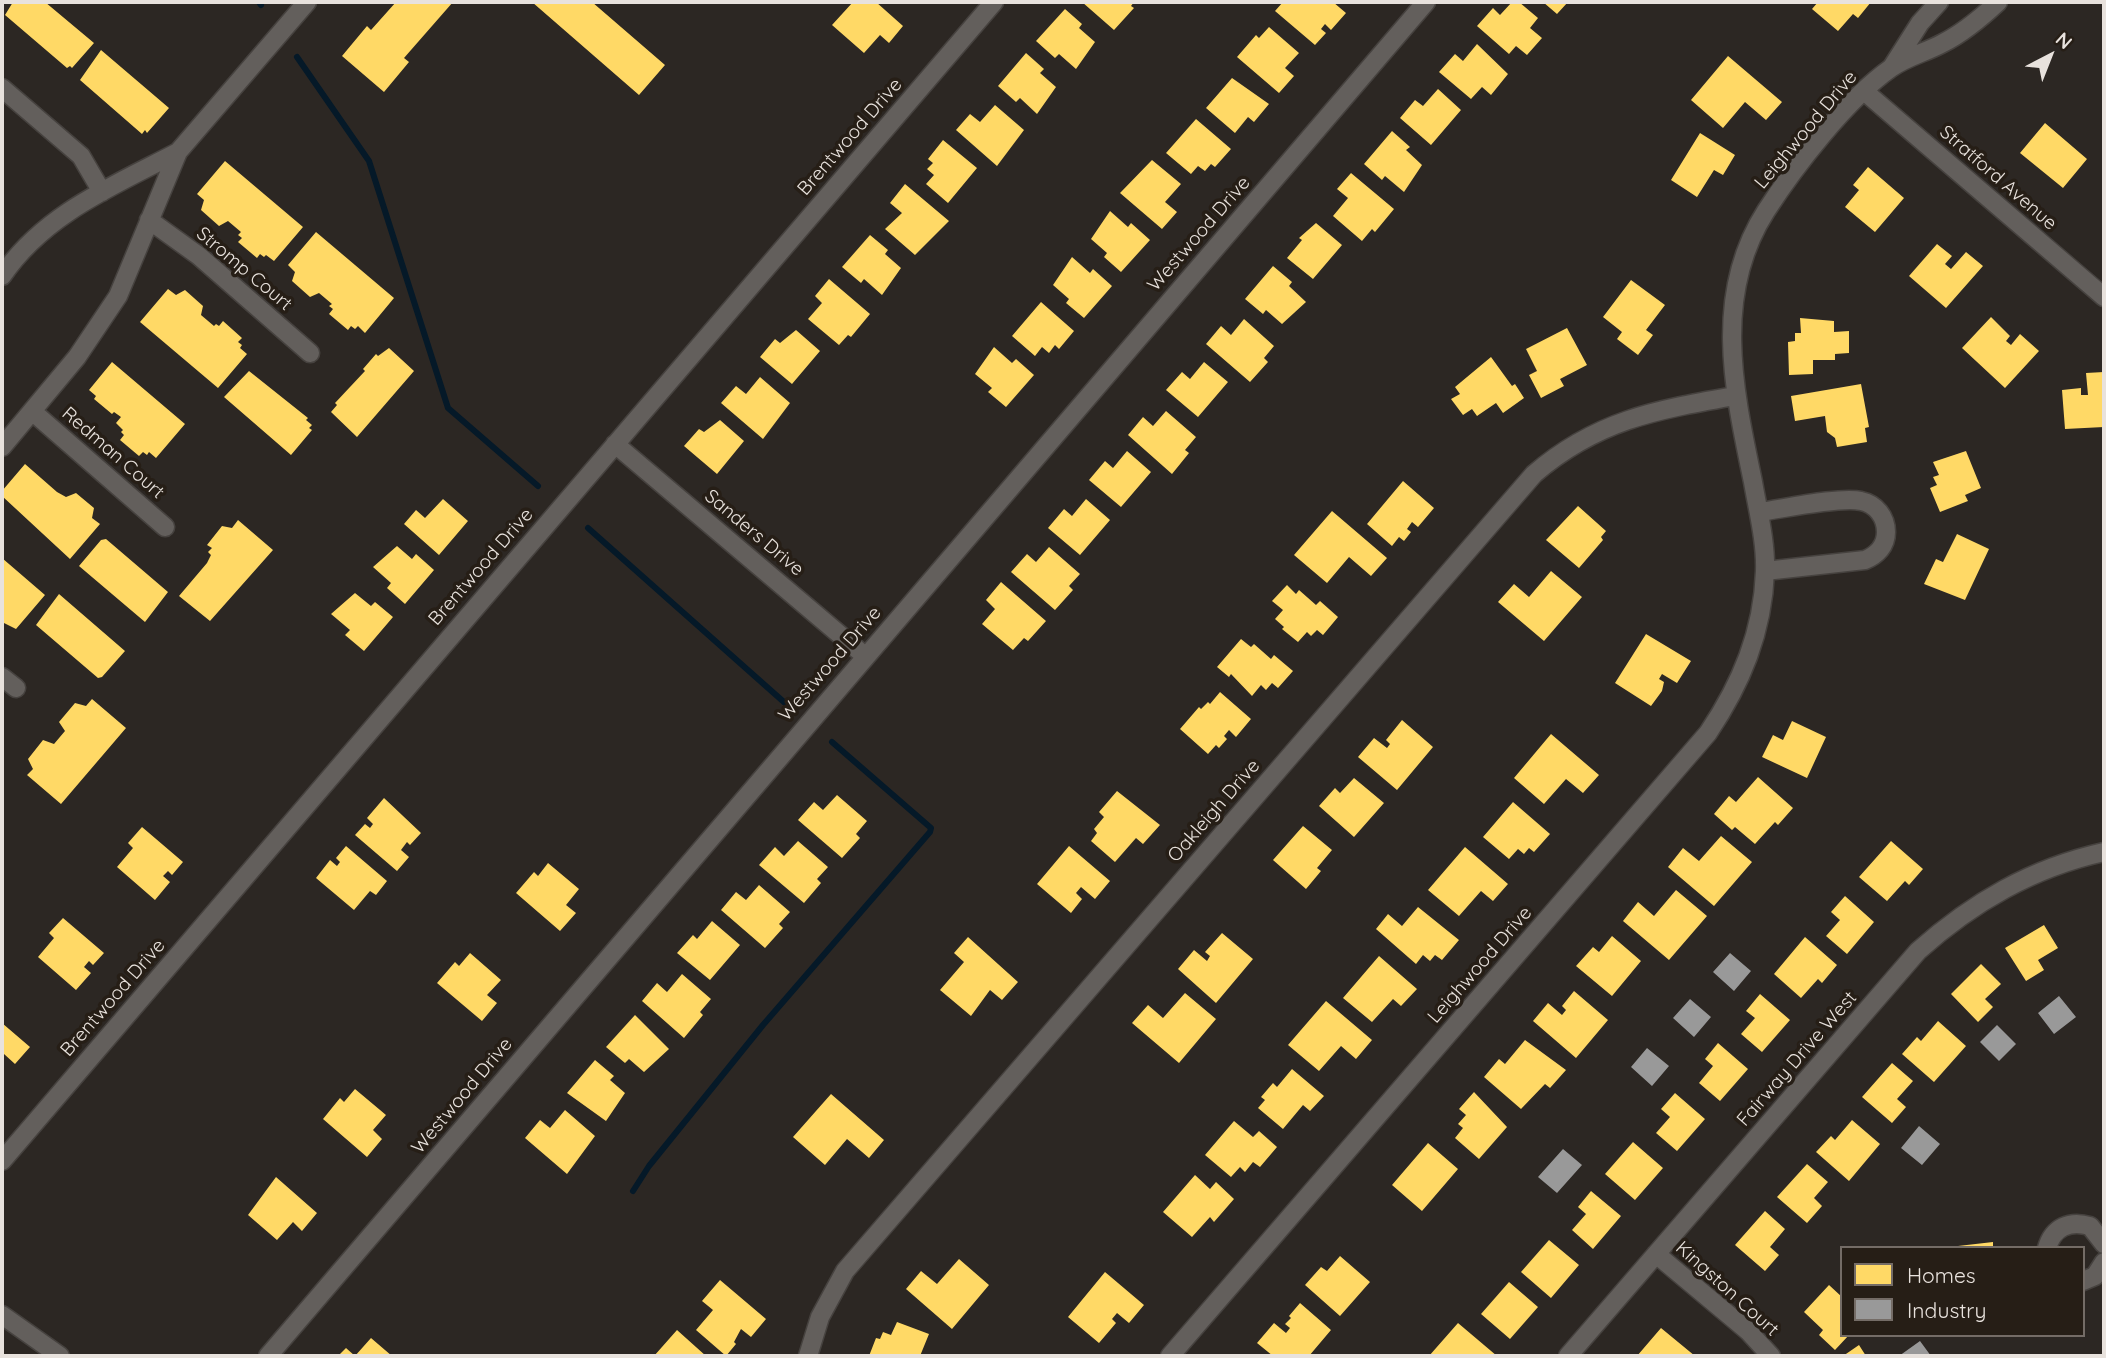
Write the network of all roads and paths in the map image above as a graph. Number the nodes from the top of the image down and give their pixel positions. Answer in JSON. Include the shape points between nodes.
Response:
{"nodes":[{"id":1,"x":307,"y":2,"type":"edge"},
{"id":2,"x":994,"y":2,"type":"edge"},
{"id":3,"x":1426,"y":2,"type":"edge"},
{"id":4,"x":1939,"y":2,"type":"edge"},
{"id":5,"x":1998,"y":2,"type":"edge"},
{"id":6,"x":1892,"y":67,"type":"junction"},
{"id":7,"x":2,"y":88,"type":"edge"},
{"id":8,"x":1864,"y":91,"type":"junction"},
{"id":9,"x":178,"y":152,"type":"junction"},
{"id":10,"x":102,"y":191,"type":"junction"},
{"id":11,"x":149,"y":220,"type":"junction"},
{"id":12,"x":2,"y":276,"type":"edge"},
{"id":13,"x":2104,"y":297,"type":"edge"},
{"id":14,"x":310,"y":353,"type":"dead end"},
{"id":15,"x":1735,"y":396,"type":"junction"},
{"id":16,"x":33,"y":412,"type":"junction"},
{"id":17,"x":615,"y":444,"type":"junction"},
{"id":18,"x":2,"y":447,"type":"edge"},
{"id":19,"x":1759,"y":512,"type":"junction"},
{"id":20,"x":165,"y":527,"type":"dead end"},
{"id":21,"x":1765,"y":571,"type":"junction"},
{"id":22,"x":865,"y":656,"type":"junction"},
{"id":23,"x":2104,"y":852,"type":"edge"},
{"id":24,"x":2,"y":1161,"type":"edge"},
{"id":25,"x":2104,"y":1244,"type":"edge"},
{"id":26,"x":2048,"y":1246,"type":"edge"},
{"id":27,"x":1656,"y":1254,"type":"junction"},
{"id":28,"x":2104,"y":1262,"type":"edge"},
{"id":29,"x":2085,"y":1281,"type":"edge"},
{"id":30,"x":2,"y":1315,"type":"edge"},
{"id":31,"x":60,"y":1356,"type":"edge"},
{"id":32,"x":268,"y":1356,"type":"edge"},
{"id":33,"x":808,"y":1356,"type":"edge"},
{"id":34,"x":1170,"y":1356,"type":"edge"},
{"id":35,"x":1568,"y":1356,"type":"edge"},
{"id":36,"x":1771,"y":1356,"type":"edge"}],
"edges":[{"from":1,"to":9,"type":"street"},
{"from":2,"to":17,"type":"street","name":"Brentwood Drive"},
{"from":3,"to":22,"type":"street","name":"Westwood Drive"},
{"from":4,"to":6,"type":"street","name":"Leighwood Drive"},
{"from":5,"to":6,"type":"street","name":"Leighwood Drive","via":[[1944,43]]},
{"from":6,"to":8,"type":"street","name":"Leighwood Drive"},
{"from":7,"to":10,"type":"street","via":[[81,156]]},
{"from":8,"to":13,"type":"street","name":"Stratford Avenue"},
{"from":8,"to":15,"type":"street","name":"Leighwood Drive","via":[[1792,174],[1750,242],[1731,319]]},
{"from":9,"to":10,"type":"street"},
{"from":9,"to":11,"type":"street"},
{"from":10,"to":12,"type":"street","via":[[55,220]]},
{"from":11,"to":14,"type":"street","name":"Stromp Court","via":[[199,256]]},
{"from":11,"to":16,"type":"street","via":[[118,296],[94,336]]},
{"from":15,"to":19,"type":"street","name":"Leighwood Drive"},
{"from":15,"to":33,"type":"street","name":"Oakleigh Drive","via":[[1658,410],[1605,427],[1534,474],[845,1271],[820,1317]]},
{"from":16,"to":18,"type":"street"},
{"from":16,"to":20,"type":"street","name":"Redman Court"},
{"from":17,"to":22,"type":"street","name":"Sanders Drive"},
{"from":17,"to":24,"type":"street","name":"Brentwood Drive"},
{"from":19,"to":21,"type":"street","name":"Leighwood Drive"},
{"from":19,"to":21,"type":"street","via":[[1859,500],[1877,509],[1886,528],[1882,547],[1865,559]]},
{"from":21,"to":34,"type":"street","name":"Leighwood Drive","via":[[1745,668],[1708,733]]},
{"from":22,"to":32,"type":"street","name":"Westwood Drive"},
{"from":23,"to":27,"type":"street","name":"Fairway Drive West","via":[[2012,884],[1947,925],[1918,951]]},
{"from":25,"to":26,"type":"street","via":[[2090,1226],[2071,1224],[2055,1232]]},
{"from":27,"to":35,"type":"street","name":"Fairway Drive West"},
{"from":27,"to":36,"type":"street","name":"Kingston Court"},
{"from":28,"to":29,"type":"street","via":[[2095,1276]]},
{"from":30,"to":31,"type":"street"}]}
